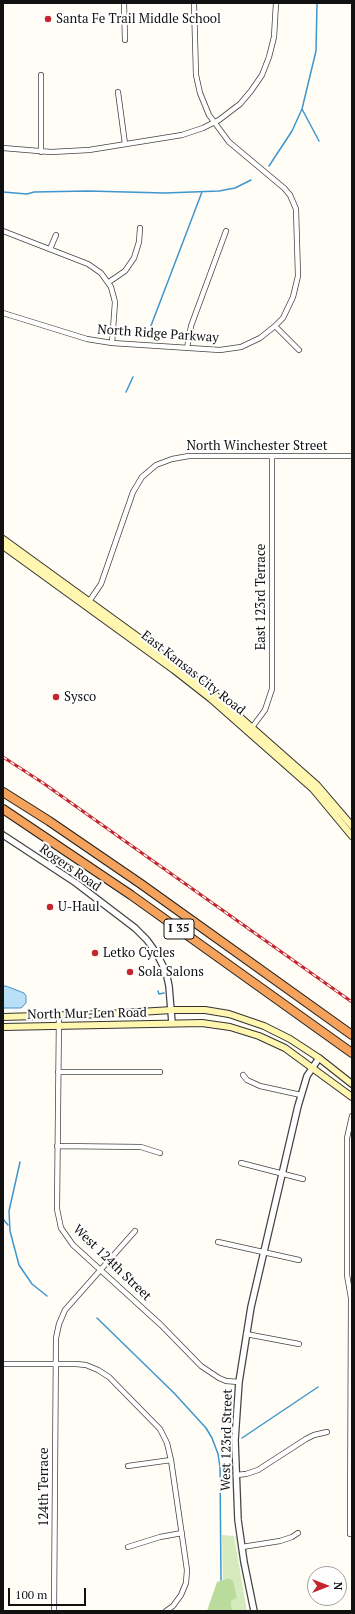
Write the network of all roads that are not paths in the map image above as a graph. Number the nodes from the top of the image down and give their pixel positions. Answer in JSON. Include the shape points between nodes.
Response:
{"nodes":[{"id":1,"x":124,"y":3,"type":"edge"},
{"id":2,"x":194,"y":3,"type":"edge"},
{"id":3,"x":276,"y":3,"type":"edge"},
{"id":4,"x":125,"y":40,"type":"dead end"},
{"id":5,"x":41,"y":75,"type":"dead end"},
{"id":6,"x":118,"y":92,"type":"dead end"},
{"id":7,"x":214,"y":123,"type":"junction"},
{"id":8,"x":125,"y":144,"type":"junction"},
{"id":9,"x":3,"y":148,"type":"edge"},
{"id":10,"x":41,"y":152,"type":"junction"},
{"id":11,"x":140,"y":228,"type":"dead end"},
{"id":12,"x":226,"y":230,"type":"dead end"},
{"id":13,"x":3,"y":231,"type":"edge"},
{"id":14,"x":56,"y":235,"type":"dead end"},
{"id":15,"x":50,"y":249,"type":"junction"},
{"id":16,"x":109,"y":282,"type":"junction"},
{"id":17,"x":3,"y":313,"type":"edge"},
{"id":18,"x":275,"y":326,"type":"junction"},
{"id":19,"x":112,"y":343,"type":"junction"},
{"id":20,"x":187,"y":348,"type":"junction"},
{"id":21,"x":299,"y":350,"type":"dead end"},
{"id":22,"x":272,"y":456,"type":"junction"},
{"id":23,"x":352,"y":456,"type":"edge"},
{"id":24,"x":3,"y":539,"type":"edge"},
{"id":25,"x":3,"y":546,"type":"edge"},
{"id":26,"x":87,"y":604,"type":"junction"},
{"id":27,"x":251,"y":729,"type":"junction"},
{"id":28,"x":3,"y":792,"type":"edge"},
{"id":29,"x":3,"y":809,"type":"edge"},
{"id":30,"x":352,"y":826,"type":"edge"},
{"id":31,"x":3,"y":835,"type":"edge"},
{"id":32,"x":352,"y":836,"type":"edge"},
{"id":33,"x":172,"y":1010,"type":"junction"},
{"id":34,"x":59,"y":1015,"type":"junction"},
{"id":35,"x":3,"y":1017,"type":"edge"},
{"id":36,"x":172,"y":1023,"type":"junction"},
{"id":37,"x":59,"y":1026,"type":"junction"},
{"id":38,"x":3,"y":1027,"type":"edge"},
{"id":39,"x":352,"y":1035,"type":"edge"},
{"id":40,"x":352,"y":1053,"type":"edge"},
{"id":41,"x":319,"y":1058,"type":"junction"},
{"id":42,"x":313,"y":1067,"type":"junction"},
{"id":43,"x":58,"y":1072,"type":"junction"},
{"id":44,"x":160,"y":1072,"type":"dead end"},
{"id":45,"x":243,"y":1075,"type":"dead end"},
{"id":46,"x":352,"y":1084,"type":"edge"},
{"id":47,"x":301,"y":1095,"type":"junction"},
{"id":48,"x":352,"y":1097,"type":"edge"},
{"id":49,"x":352,"y":1116,"type":"edge"},
{"id":50,"x":351,"y":1123,"type":"edge"},
{"id":51,"x":57,"y":1146,"type":"junction"},
{"id":52,"x":160,"y":1154,"type":"dead end"},
{"id":53,"x":241,"y":1163,"type":"dead end"},
{"id":54,"x":282,"y":1173,"type":"junction"},
{"id":55,"x":303,"y":1179,"type":"dead end"},
{"id":56,"x":135,"y":1231,"type":"dead end"},
{"id":57,"x":218,"y":1242,"type":"dead end"},
{"id":58,"x":264,"y":1252,"type":"junction"},
{"id":59,"x":299,"y":1260,"type":"dead end"},
{"id":60,"x":100,"y":1270,"type":"junction"},
{"id":61,"x":352,"y":1314,"type":"edge"},
{"id":62,"x":246,"y":1334,"type":"junction"},
{"id":63,"x":299,"y":1344,"type":"dead end"},
{"id":64,"x":3,"y":1364,"type":"edge"},
{"id":65,"x":56,"y":1364,"type":"junction"},
{"id":66,"x":239,"y":1382,"type":"junction"},
{"id":67,"x":351,"y":1387,"type":"edge"},
{"id":68,"x":327,"y":1432,"type":"dead end"},
{"id":69,"x":171,"y":1460,"type":"junction"},
{"id":70,"x":351,"y":1460,"type":"edge"},
{"id":71,"x":128,"y":1466,"type":"dead end"},
{"id":72,"x":236,"y":1474,"type":"junction"},
{"id":73,"x":182,"y":1533,"type":"junction"},
{"id":74,"x":298,"y":1533,"type":"dead end"},
{"id":75,"x":352,"y":1534,"type":"edge"},
{"id":76,"x":128,"y":1547,"type":"dead end"},
{"id":77,"x":242,"y":1547,"type":"junction"},
{"id":78,"x":54,"y":1611,"type":"edge"},
{"id":79,"x":166,"y":1611,"type":"edge"},
{"id":80,"x":254,"y":1611,"type":"edge"}],
"edges":[{"from":1,"to":4,"type":"street"},
{"from":2,"to":7,"type":"street","name":"North Ridge Parkway","via":[[196,75],[203,102]]},
{"from":3,"to":7,"type":"street","via":[[274,37],[270,57],[262,75],[240,104]]},
{"from":5,"to":10,"type":"street"},
{"from":6,"to":8,"type":"street"},
{"from":7,"to":8,"type":"street","via":[[182,135]]},
{"from":7,"to":18,"type":"street","name":"North Ridge Parkway","via":[[236,149],[290,194],[296,209],[296,287],[289,308]]},
{"from":8,"to":10,"type":"street","via":[[69,152]]},
{"from":9,"to":10,"type":"street"},
{"from":11,"to":16,"type":"street","via":[[134,258],[125,271]]},
{"from":12,"to":20,"type":"street","via":[[191,326]]},
{"from":13,"to":15,"type":"street"},
{"from":14,"to":15,"type":"street"},
{"from":15,"to":16,"type":"street","via":[[93,267]]},
{"from":16,"to":19,"type":"street","via":[[115,302]]},
{"from":17,"to":19,"type":"street","name":"North Ridge Parkway","via":[[77,337]]},
{"from":18,"to":20,"type":"street","name":"North Ridge Parkway","via":[[260,338],[241,346],[220,350]]},
{"from":18,"to":21,"type":"street"},
{"from":19,"to":20,"type":"street","name":"North Ridge Parkway"},
{"from":22,"to":23,"type":"street","name":"North Winchester Street"},
{"from":22,"to":26,"type":"street","name":"North Winchester Street","via":[[179,457],[163,462],[148,471],[133,492],[101,584]]},
{"from":22,"to":27,"type":"street","name":"East 123rd Terrace","via":[[272,689],[266,710]]},
{"from":24,"to":26,"type":"main road","name":"East Kansas City Road"},
{"from":25,"to":26,"type":"main road","name":"East Kansas City Road"},
{"from":26,"to":27,"type":"main road","name":"East Kansas City Road"},
{"from":27,"to":30,"type":"main road","name":"East Kansas City Road","via":[[318,785]]},
{"from":27,"to":32,"type":"main road","name":"East Kansas City Road","via":[[313,789]]},
{"from":28,"to":39,"type":"highway","number":"I 35","via":[[141,884]]},
{"from":29,"to":40,"type":"highway","number":"I 35","via":[[131,895]]},
{"from":31,"to":33,"type":"street","name":"Rogers Road","via":[[76,883],[141,934],[157,954],[166,972]]},
{"from":33,"to":34,"type":"main road","name":"North Mur-Len Road"},
{"from":33,"to":36,"type":"street","name":"Rogers Road"},
{"from":33,"to":41,"type":"main road","name":"North Mur-Len Road","via":[[219,1012],[250,1020],[284,1036]]},
{"from":34,"to":35,"type":"main road","name":"North Mur-Len Road"},
{"from":34,"to":37,"type":"street","name":"West 124th Street"},
{"from":36,"to":37,"type":"main road","name":"North Mur-Len Road"},
{"from":36,"to":42,"type":"main road","name":"North Mur-Len Road","via":[[216,1024],[245,1031],[278,1045]]},
{"from":37,"to":38,"type":"main road","name":"North Mur-Len Road"},
{"from":37,"to":43,"type":"street","name":"West 124th Street"},
{"from":41,"to":42,"type":"street","name":"West 123rd Street"},
{"from":41,"to":46,"type":"main road","name":"North Mur-Len Road"},
{"from":42,"to":47,"type":"street","name":"West 123rd Street"},
{"from":42,"to":48,"type":"main road","name":"North Mur-Len Road"},
{"from":43,"to":44,"type":"street"},
{"from":43,"to":51,"type":"street","name":"West 124th Street"},
{"from":45,"to":47,"type":"street","via":[[247,1080],[260,1086]]},
{"from":47,"to":54,"type":"street","name":"West 123rd Street"},
{"from":49,"to":50,"type":"street"},
{"from":50,"to":61,"type":"street","via":[[347,1138],[347,1275]]},
{"from":51,"to":52,"type":"street","via":[[141,1147]]},
{"from":51,"to":60,"type":"street","name":"West 124th Street","via":[[59,1222],[68,1239]]},
{"from":53,"to":54,"type":"street"},
{"from":54,"to":55,"type":"street"},
{"from":54,"to":58,"type":"street","name":"West 123rd Street"},
{"from":56,"to":60,"type":"street","name":"124th Terrace"},
{"from":57,"to":58,"type":"street"},
{"from":58,"to":59,"type":"street"},
{"from":58,"to":62,"type":"street","name":"West 123rd Street"},
{"from":60,"to":65,"type":"street","name":"124th Terrace","via":[[72,1301],[62,1317],[56,1338]]},
{"from":60,"to":66,"type":"street","name":"West 124th Street","via":[[161,1325],[201,1366],[226,1381]]},
{"from":61,"to":67,"type":"street"},
{"from":62,"to":63,"type":"street"},
{"from":62,"to":66,"type":"street","name":"West 123rd Street"},
{"from":64,"to":65,"type":"street"},
{"from":65,"to":69,"type":"street","via":[[86,1365],[109,1377],[160,1429]]},
{"from":65,"to":78,"type":"street","name":"124th Terrace"},
{"from":66,"to":72,"type":"street","name":"West 123rd Street","via":[[235,1440]]},
{"from":67,"to":70,"type":"street"},
{"from":68,"to":72,"type":"street","via":[[310,1437],[258,1470]]},
{"from":69,"to":71,"type":"street"},
{"from":69,"to":73,"type":"street"},
{"from":70,"to":75,"type":"street"},
{"from":72,"to":77,"type":"street","name":"West 123rd Street"},
{"from":73,"to":76,"type":"street"},
{"from":73,"to":79,"type":"street","via":[[187,1570],[186,1583],[178,1600]]},
{"from":74,"to":77,"type":"street","via":[[280,1541]]},
{"from":77,"to":80,"type":"street","name":"West 123rd Street"}]}
